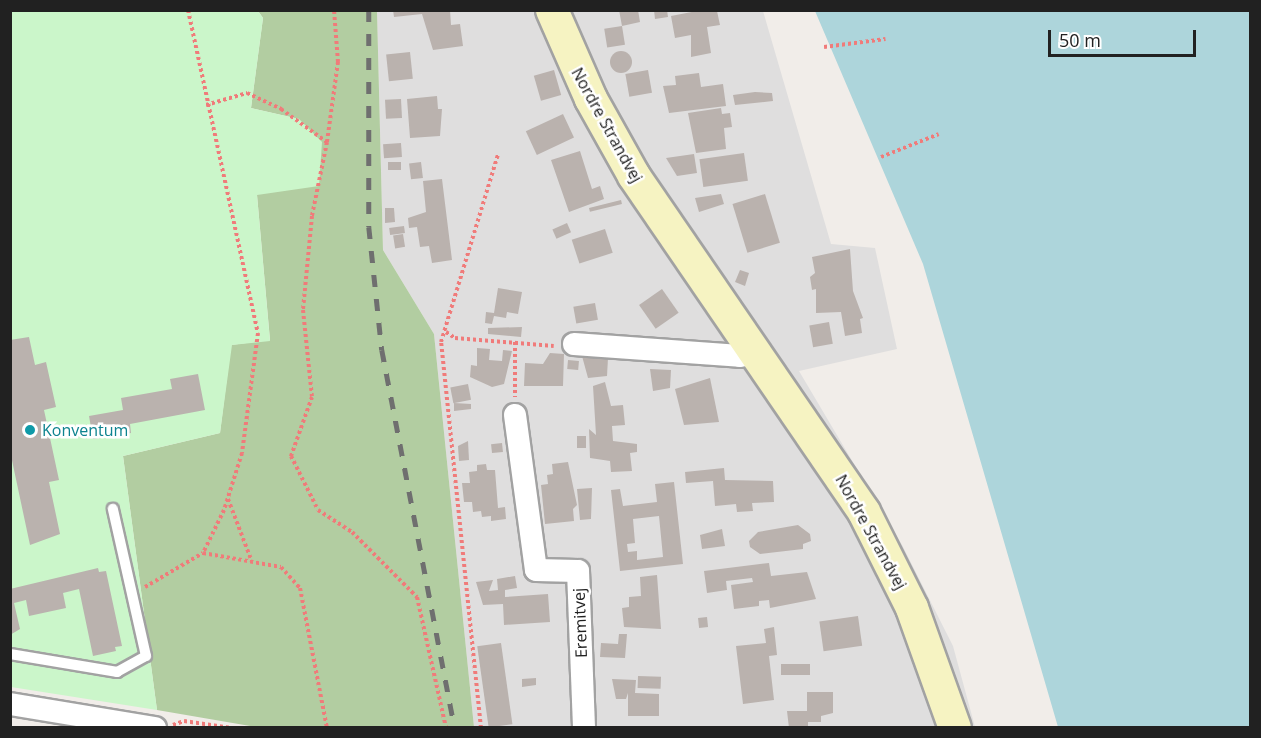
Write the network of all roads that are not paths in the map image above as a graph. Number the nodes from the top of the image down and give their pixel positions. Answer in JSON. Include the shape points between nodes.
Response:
{"nodes":[{"id":1,"x":552,"y":10,"type":"edge"},
{"id":2,"x":574,"y":344,"type":"road end"},
{"id":3,"x":755,"y":353,"type":"junction"},
{"id":4,"x":515,"y":416,"type":"road end"},
{"id":5,"x":112,"y":509,"type":"dead end"},
{"id":6,"x":10,"y":654,"type":"edge"},
{"id":7,"x":10,"y":704,"type":"edge"},
{"id":8,"x":155,"y":728,"type":"edge"},
{"id":9,"x":584,"y":728,"type":"edge"},
{"id":10,"x":955,"y":728,"type":"edge"}],
"edges":[{"from":1,"to":3,"type":"main road","name":"Nordre Strandvej","via":[[591,99],[634,176]]},
{"from":2,"to":3,"type":"street","via":[[740,356]]},
{"from":3,"to":10,"type":"main road","name":"Nordre Strandvej","via":[[833,464],[885,553],[924,636]]},
{"from":4,"to":9,"type":"street","name":"Eremitvej","via":[[536,570],[578,571]]},
{"from":5,"to":6,"type":"lane","via":[[146,656],[117,672]]},
{"from":7,"to":8,"type":"street"}]}
